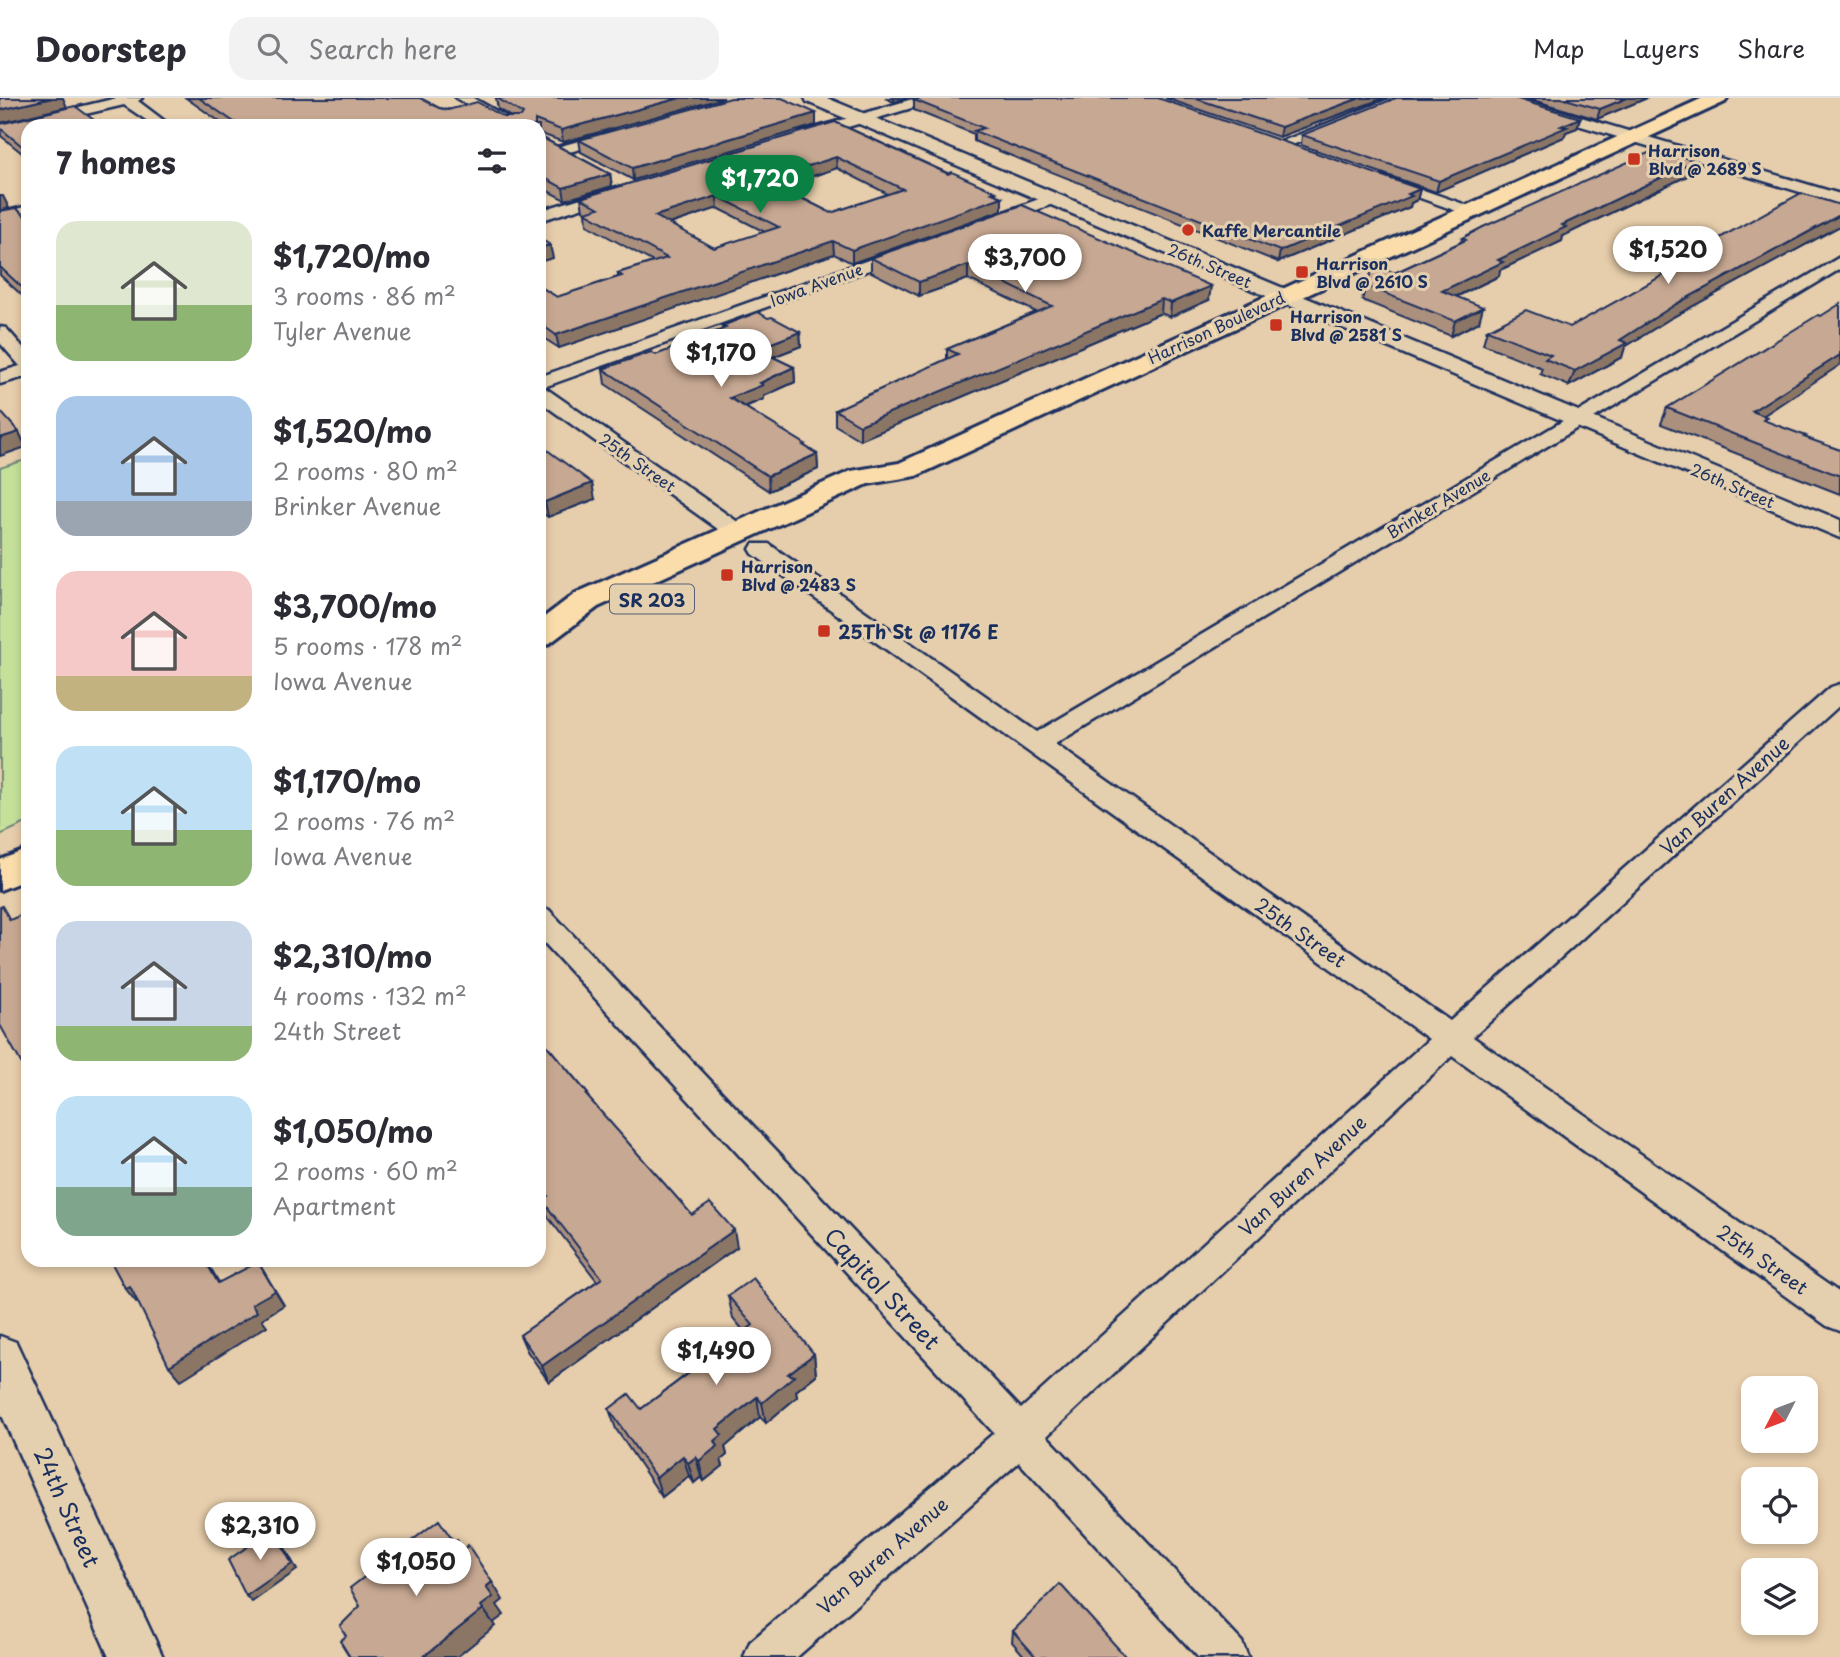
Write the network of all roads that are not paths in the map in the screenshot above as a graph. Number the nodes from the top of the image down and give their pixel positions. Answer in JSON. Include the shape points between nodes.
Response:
{"nodes":[{"id":1,"x":463,"y":98,"type":"edge"},
{"id":2,"x":813,"y":98,"type":"edge"},
{"id":3,"x":930,"y":98,"type":"edge"},
{"id":4,"x":1404,"y":98,"type":"edge"},
{"id":5,"x":1503,"y":98,"type":"edge"},
{"id":6,"x":1718,"y":98,"type":"edge"},
{"id":7,"x":128,"y":99,"type":"edge"},
{"id":8,"x":862,"y":118,"type":"junction"},
{"id":9,"x":45,"y":119,"type":"edge"},
{"id":10,"x":154,"y":119,"type":"edge"},
{"id":11,"x":503,"y":119,"type":"edge"},
{"id":12,"x":21,"y":125,"type":"edge"},
{"id":13,"x":0,"y":130,"type":"edge"},
{"id":14,"x":629,"y":132,"type":"edge"},
{"id":15,"x":1635,"y":137,"type":"junction"},
{"id":16,"x":796,"y":138,"type":"edge"},
{"id":17,"x":1307,"y":153,"type":"edge"},
{"id":18,"x":585,"y":163,"type":"edge"},
{"id":19,"x":609,"y":175,"type":"edge"},
{"id":20,"x":1370,"y":175,"type":"edge"},
{"id":21,"x":1053,"y":199,"type":"junction"},
{"id":22,"x":1840,"y":199,"type":"edge"},
{"id":23,"x":1473,"y":212,"type":"junction"},
{"id":24,"x":21,"y":213,"type":"edge"},
{"id":25,"x":546,"y":214,"type":"edge"},
{"id":26,"x":0,"y":218,"type":"edge"},
{"id":27,"x":975,"y":227,"type":"edge"},
{"id":28,"x":923,"y":246,"type":"edge"},
{"id":29,"x":1840,"y":262,"type":"edge"},
{"id":30,"x":1283,"y":296,"type":"junction"},
{"id":31,"x":0,"y":331,"type":"edge"},
{"id":32,"x":21,"y":356,"type":"edge"},
{"id":33,"x":21,"y":372,"type":"edge"},
{"id":34,"x":0,"y":378,"type":"edge"},
{"id":35,"x":546,"y":381,"type":"edge"},
{"id":36,"x":546,"y":397,"type":"edge"},
{"id":37,"x":1577,"y":420,"type":"junction"},
{"id":38,"x":1840,"y":530,"type":"edge"},
{"id":39,"x":749,"y":541,"type":"junction"},
{"id":40,"x":546,"y":634,"type":"edge"},
{"id":41,"x":1840,"y":692,"type":"edge"},
{"id":42,"x":1036,"y":744,"type":"junction"},
{"id":43,"x":21,"y":866,"type":"edge"},
{"id":44,"x":0,"y":876,"type":"edge"},
{"id":45,"x":546,"y":926,"type":"edge"},
{"id":46,"x":1451,"y":1038,"type":"junction"},
{"id":47,"x":1840,"y":1314,"type":"edge"},
{"id":48,"x":0,"y":1357,"type":"edge"},
{"id":49,"x":1021,"y":1435,"type":"junction"},
{"id":50,"x":136,"y":1657,"type":"edge"},
{"id":51,"x":765,"y":1657,"type":"edge"},
{"id":52,"x":1227,"y":1657,"type":"edge"}],
"edges":[{"from":1,"to":11,"type":"street"},
{"from":2,"to":8,"type":"street","name":"26th Street"},
{"from":3,"to":8,"type":"street"},
{"from":4,"to":17,"type":"street","via":[[1276,142]]},
{"from":5,"to":15,"type":"street"},
{"from":6,"to":15,"type":"main road","name":"Harrison Boulevard","number":"SR 203"},
{"from":7,"to":9,"type":"street"},
{"from":7,"to":10,"type":"street"},
{"from":8,"to":16,"type":"street"},
{"from":8,"to":21,"type":"street","name":"26th Street"},
{"from":12,"to":13,"type":"street"},
{"from":14,"to":18,"type":"street","via":[[556,147]]},
{"from":15,"to":22,"type":"street"},
{"from":15,"to":23,"type":"main road","name":"Harrison Boulevard","number":"SR 203"},
{"from":19,"to":25,"type":"street","via":[[632,188]]},
{"from":20,"to":23,"type":"street"},
{"from":21,"to":27,"type":"street"},
{"from":21,"to":30,"type":"street","name":"26th Street"},
{"from":23,"to":30,"type":"main road","name":"Harrison Boulevard","number":"SR 203"},
{"from":24,"to":26,"type":"street"},
{"from":28,"to":35,"type":"street","name":"Iowa Avenue"},
{"from":29,"to":37,"type":"street","name":"Brinker Avenue"},
{"from":30,"to":37,"type":"street","name":"26th Street"},
{"from":30,"to":39,"type":"main road","name":"Harrison Boulevard","number":"SR 203","via":[[906,471],[886,492]]},
{"from":31,"to":32,"type":"street"},
{"from":33,"to":34,"type":"street"},
{"from":36,"to":39,"type":"street","name":"25th Street"},
{"from":37,"to":38,"type":"street","name":"26th Street"},
{"from":37,"to":42,"type":"street","name":"Brinker Avenue"},
{"from":39,"to":40,"type":"main road","name":"Harrison Boulevard","number":"SR 203","via":[[610,619]]},
{"from":39,"to":42,"type":"street","name":"25th Street"},
{"from":41,"to":46,"type":"street","name":"Van Buren Avenue"},
{"from":42,"to":46,"type":"street","name":"25th Street"},
{"from":43,"to":44,"type":"main road"},
{"from":45,"to":49,"type":"street","name":"Capitol Street"},
{"from":46,"to":47,"type":"street","name":"25th Street"},
{"from":46,"to":49,"type":"street","name":"Van Buren Avenue"},
{"from":48,"to":50,"type":"street","name":"24th Street"},
{"from":49,"to":51,"type":"street","name":"Van Buren Avenue"},
{"from":49,"to":52,"type":"street","name":"Capitol Street"}]}
